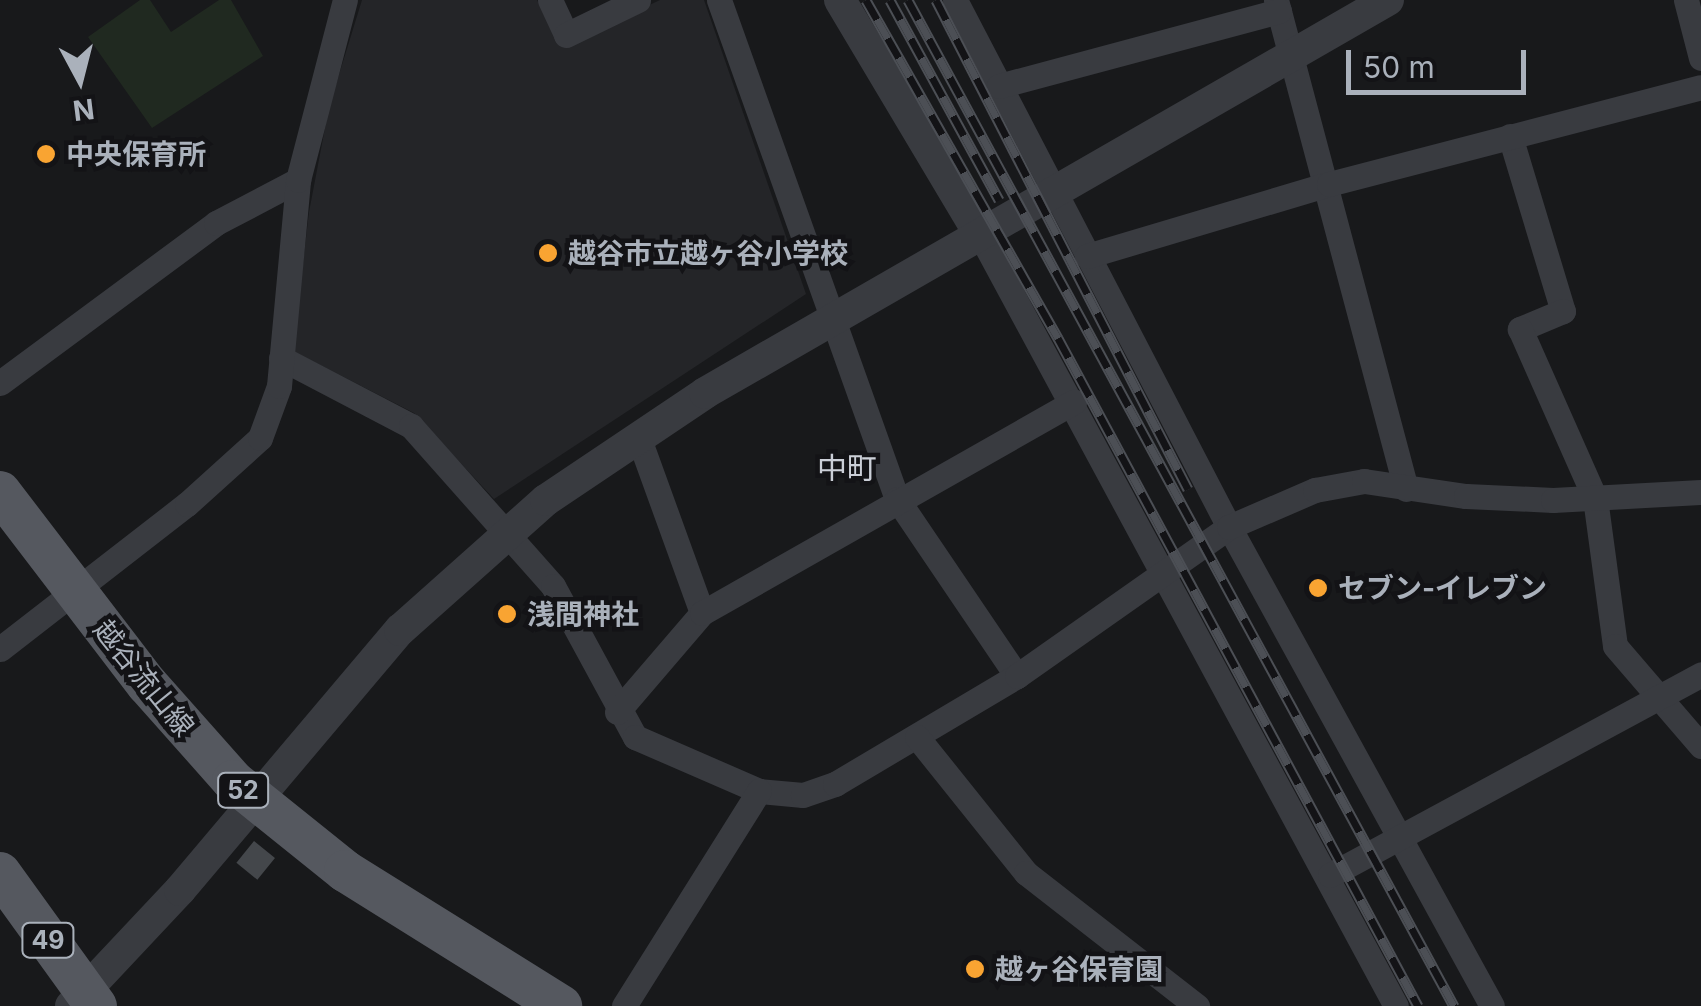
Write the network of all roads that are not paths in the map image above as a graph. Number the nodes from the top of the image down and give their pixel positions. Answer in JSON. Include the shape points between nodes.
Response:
{"nodes":[{"id":1,"x":344,"y":0,"type":"edge"},
{"id":2,"x":550,"y":0,"type":"edge"},
{"id":3,"x":638,"y":0,"type":"edge"},
{"id":4,"x":719,"y":0,"type":"edge"},
{"id":5,"x":840,"y":0,"type":"edge"},
{"id":6,"x":956,"y":0,"type":"edge"},
{"id":7,"x":1388,"y":0,"type":"edge"},
{"id":8,"x":1686,"y":0,"type":"edge"},
{"id":9,"x":1277,"y":5,"type":"edge"},
{"id":10,"x":1291,"y":56,"type":"junction"},
{"id":11,"x":1701,"y":58,"type":"edge"},
{"id":12,"x":1000,"y":86,"type":"junction"},
{"id":13,"x":1701,"y":87,"type":"edge"},
{"id":14,"x":1510,"y":136,"type":"junction"},
{"id":15,"x":298,"y":180,"type":"junction"},
{"id":16,"x":1328,"y":184,"type":"junction"},
{"id":17,"x":1053,"y":192,"type":"junction"},
{"id":18,"x":979,"y":233,"type":"junction"},
{"id":19,"x":1087,"y":256,"type":"junction"},
{"id":20,"x":830,"y":320,"type":"junction"},
{"id":21,"x":281,"y":358,"type":"junction"},
{"id":22,"x":0,"y":383,"type":"edge"},
{"id":23,"x":1074,"y":402,"type":"junction"},
{"id":24,"x":638,"y":436,"type":"junction"},
{"id":25,"x":1406,"y":488,"type":"junction"},
{"id":26,"x":0,"y":492,"type":"edge"},
{"id":27,"x":1701,"y":492,"type":"edge"},
{"id":28,"x":897,"y":498,"type":"junction"},
{"id":29,"x":1595,"y":498,"type":"junction"},
{"id":30,"x":1229,"y":527,"type":"junction"},
{"id":31,"x":508,"y":531,"type":"junction"},
{"id":32,"x":1166,"y":573,"type":"junction"},
{"id":33,"x":75,"y":592,"type":"junction"},
{"id":34,"x":702,"y":613,"type":"junction"},
{"id":35,"x":0,"y":649,"type":"edge"},
{"id":36,"x":1701,"y":674,"type":"edge"},
{"id":37,"x":1017,"y":676,"type":"junction"},
{"id":38,"x":1658,"y":698,"type":"junction"},
{"id":39,"x":617,"y":712,"type":"junction"},
{"id":40,"x":917,"y":737,"type":"junction"},
{"id":41,"x":1701,"y":746,"type":"edge"},
{"id":42,"x":759,"y":791,"type":"junction"},
{"id":43,"x":254,"y":800,"type":"junction"},
{"id":44,"x":1400,"y":834,"type":"junction"},
{"id":45,"x":0,"y":873,"type":"edge"},
{"id":46,"x":1330,"y":875,"type":"junction"},
{"id":47,"x":84,"y":1001,"type":"edge"},
{"id":48,"x":561,"y":1006,"type":"edge"},
{"id":49,"x":624,"y":1006,"type":"edge"},
{"id":50,"x":1196,"y":1006,"type":"edge"},
{"id":51,"x":1396,"y":1006,"type":"edge"},
{"id":52,"x":1492,"y":1006,"type":"edge"}],
"edges":[{"from":1,"to":15,"type":"street"},
{"from":2,"to":3,"type":"street","via":[[566,34]]},
{"from":4,"to":20,"type":"street"},
{"from":5,"to":18,"type":"street"},
{"from":6,"to":12,"type":"street"},
{"from":7,"to":10,"type":"street"},
{"from":8,"to":11,"type":"street"},
{"from":9,"to":10,"type":"street"},
{"from":9,"to":12,"type":"street"},
{"from":10,"to":16,"type":"street"},
{"from":10,"to":17,"type":"street"},
{"from":12,"to":17,"type":"street"},
{"from":13,"to":14,"type":"street"},
{"from":14,"to":16,"type":"street"},
{"from":14,"to":29,"type":"street","via":[[1563,311],[1520,329]]},
{"from":15,"to":21,"type":"street"},
{"from":15,"to":22,"type":"street","via":[[216,223]]},
{"from":16,"to":19,"type":"street"},
{"from":16,"to":25,"type":"street"},
{"from":17,"to":18,"type":"street"},
{"from":17,"to":19,"type":"street"},
{"from":18,"to":20,"type":"street"},
{"from":18,"to":23,"type":"street"},
{"from":19,"to":30,"type":"street"},
{"from":20,"to":24,"type":"street"},
{"from":20,"to":28,"type":"street"},
{"from":21,"to":31,"type":"street","via":[[411,426]]},
{"from":21,"to":33,"type":"street","via":[[279,386],[260,438]]},
{"from":23,"to":28,"type":"street"},
{"from":23,"to":32,"type":"street"},
{"from":24,"to":31,"type":"street"},
{"from":24,"to":34,"type":"street"},
{"from":25,"to":29,"type":"street"},
{"from":25,"to":30,"type":"street","via":[[1364,481],[1315,490]]},
{"from":26,"to":33,"type":"main road","name":"越谷流山線","number":"52"},
{"from":27,"to":29,"type":"street"},
{"from":28,"to":34,"type":"street"},
{"from":28,"to":37,"type":"street"},
{"from":29,"to":38,"type":"street","via":[[1615,646]]},
{"from":30,"to":32,"type":"street"},
{"from":30,"to":44,"type":"street"},
{"from":31,"to":39,"type":"street","via":[[552,586]]},
{"from":31,"to":43,"type":"street","via":[[400,630]]},
{"from":32,"to":37,"type":"street"},
{"from":32,"to":46,"type":"street"},
{"from":33,"to":35,"type":"street"},
{"from":33,"to":43,"type":"main road","name":"越谷流山線","number":"52","via":[[187,732]]},
{"from":34,"to":39,"type":"street"},
{"from":36,"to":38,"type":"street"},
{"from":37,"to":40,"type":"street"},
{"from":38,"to":41,"type":"street"},
{"from":38,"to":44,"type":"street"},
{"from":39,"to":42,"type":"street","via":[[635,737]]},
{"from":40,"to":42,"type":"street","via":[[803,795]]},
{"from":40,"to":50,"type":"street","via":[[1026,872]]},
{"from":42,"to":49,"type":"street"},
{"from":43,"to":47,"type":"street"},
{"from":43,"to":48,"type":"main road","name":"越谷流山線","number":"52","via":[[345,871]]},
{"from":44,"to":46,"type":"street"},
{"from":44,"to":52,"type":"street"},
{"from":45,"to":47,"type":"main road","number":"49"},
{"from":46,"to":51,"type":"street"}]}
